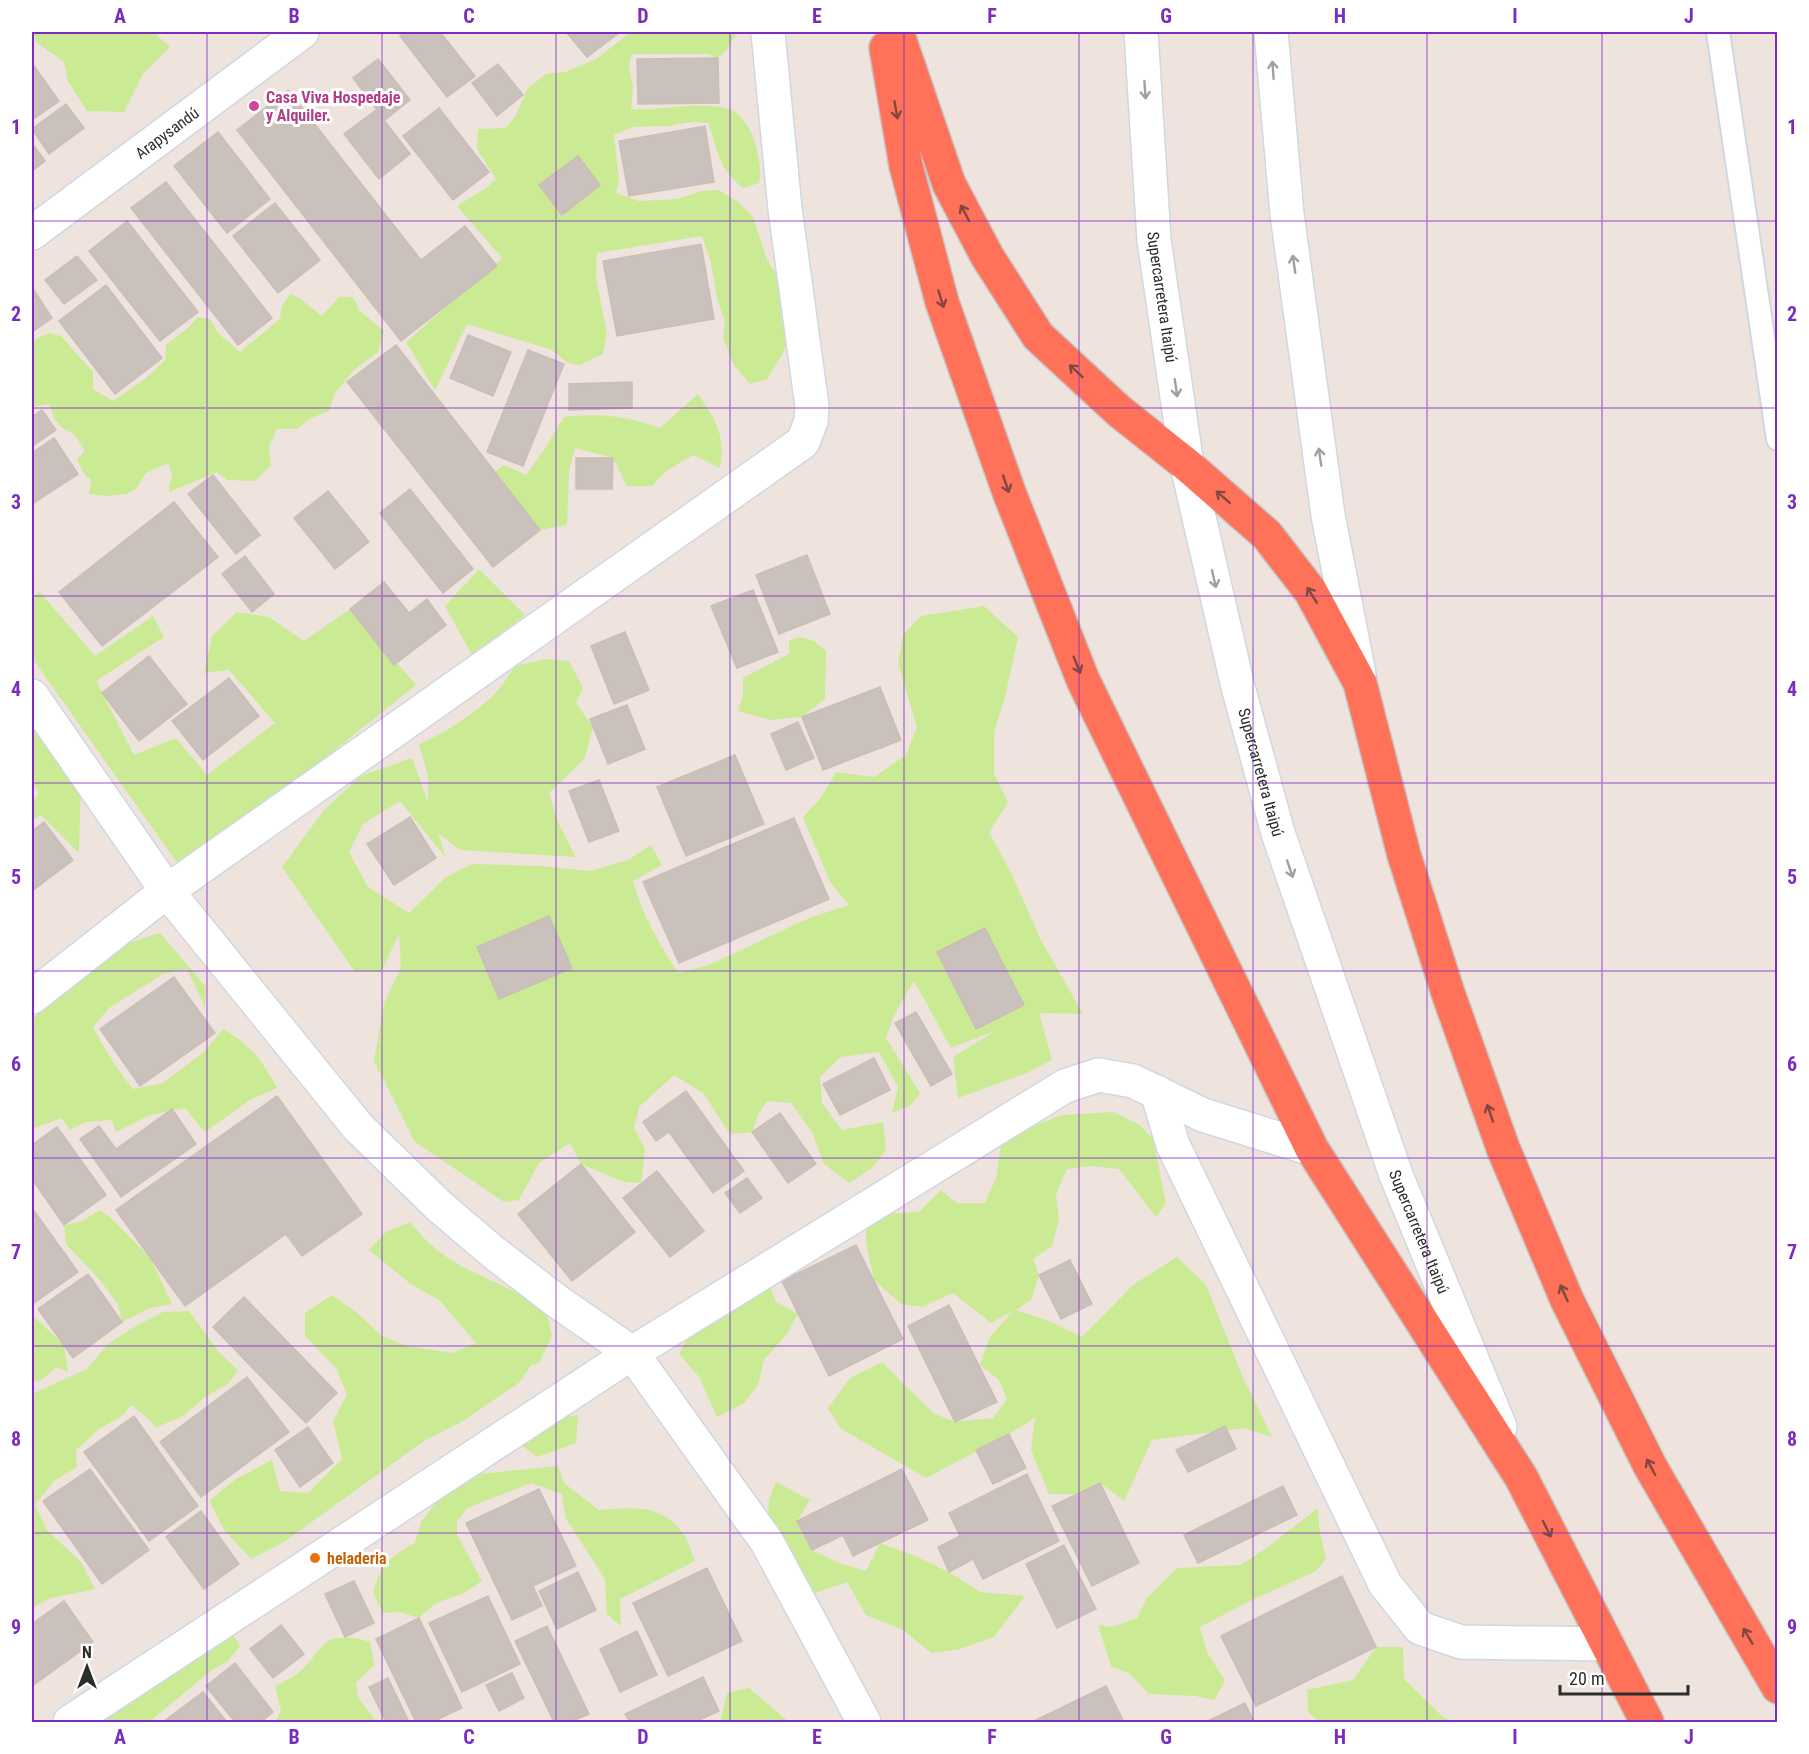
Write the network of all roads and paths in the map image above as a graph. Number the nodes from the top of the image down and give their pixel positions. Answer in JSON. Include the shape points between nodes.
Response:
{"nodes":[{"id":1,"x":302,"y":32,"type":"edge"},
{"id":2,"x":768,"y":32,"type":"edge"},
{"id":3,"x":883,"y":32,"type":"edge"},
{"id":4,"x":897,"y":32,"type":"edge"},
{"id":5,"x":1142,"y":32,"type":"edge"},
{"id":6,"x":1271,"y":32,"type":"edge"},
{"id":7,"x":1718,"y":32,"type":"edge"},
{"id":8,"x":32,"y":233,"type":"edge"},
{"id":9,"x":1778,"y":439,"type":"edge"},
{"id":10,"x":1187,"y":465,"type":"junction"},
{"id":11,"x":1360,"y":683,"type":"junction"},
{"id":12,"x":32,"y":696,"type":"edge"},
{"id":13,"x":167,"y":891,"type":"junction"},
{"id":14,"x":32,"y":997,"type":"edge"},
{"id":15,"x":1156,"y":1092,"type":"junction"},
{"id":16,"x":1311,"y":1149,"type":"junction"},
{"id":17,"x":632,"y":1353,"type":"junction"},
{"id":18,"x":1521,"y":1477,"type":"junction"},
{"id":19,"x":1607,"y":1644,"type":"junction"},
{"id":20,"x":1778,"y":1687,"type":"edge"},
{"id":21,"x":70,"y":1722,"type":"edge"},
{"id":22,"x":864,"y":1722,"type":"edge"},
{"id":23,"x":1647,"y":1722,"type":"edge"}],
"edges":[{"from":1,"to":8,"type":"street","name":"Arapysandú"},
{"from":2,"to":13,"type":"street","via":[[785,209],[812,406],[803,442]]},
{"from":3,"to":16,"type":"highway","one_way":true,"via":[[906,166],[942,302],[1009,492],[1083,680]]},
{"from":10,"to":4,"type":"highway","one_way":true,"via":[[1119,411],[1038,336],[987,256],[949,184]]},
{"from":5,"to":10,"type":"street","name":"Supercarretera Itaipú","one_way":true,"via":[[1154,240]]},
{"from":11,"to":6,"type":"street","one_way":true,"via":[[1328,515],[1287,214]]},
{"from":7,"to":9,"type":"lane"},
{"from":11,"to":10,"type":"highway","one_way":true,"via":[[1311,592],[1267,535]]},
{"from":10,"to":18,"type":"street","name":"Supercarretera Itaipú","one_way":true,"via":[[1238,687],[1282,844],[1396,1175]]},
{"from":20,"to":11,"type":"highway","one_way":true,"via":[[1650,1466],[1568,1300],[1503,1148],[1404,855]]},
{"from":12,"to":13,"type":"street"},
{"from":13,"to":14,"type":"street"},
{"from":13,"to":17,"type":"street","via":[[365,1134],[493,1252]]},
{"from":15,"to":16,"type":"street","via":[[1203,1115]]},
{"from":15,"to":17,"type":"street","via":[[1133,1081],[1099,1075],[1065,1086]]},
{"from":15,"to":19,"type":"street","via":[[1173,1145],[1386,1584],[1420,1628],[1461,1642]]},
{"from":16,"to":18,"type":"highway"},
{"from":17,"to":21,"type":"street"},
{"from":17,"to":22,"type":"street","via":[[767,1542]]},
{"from":18,"to":19,"type":"highway","one_way":true},
{"from":19,"to":23,"type":"highway"}]}
